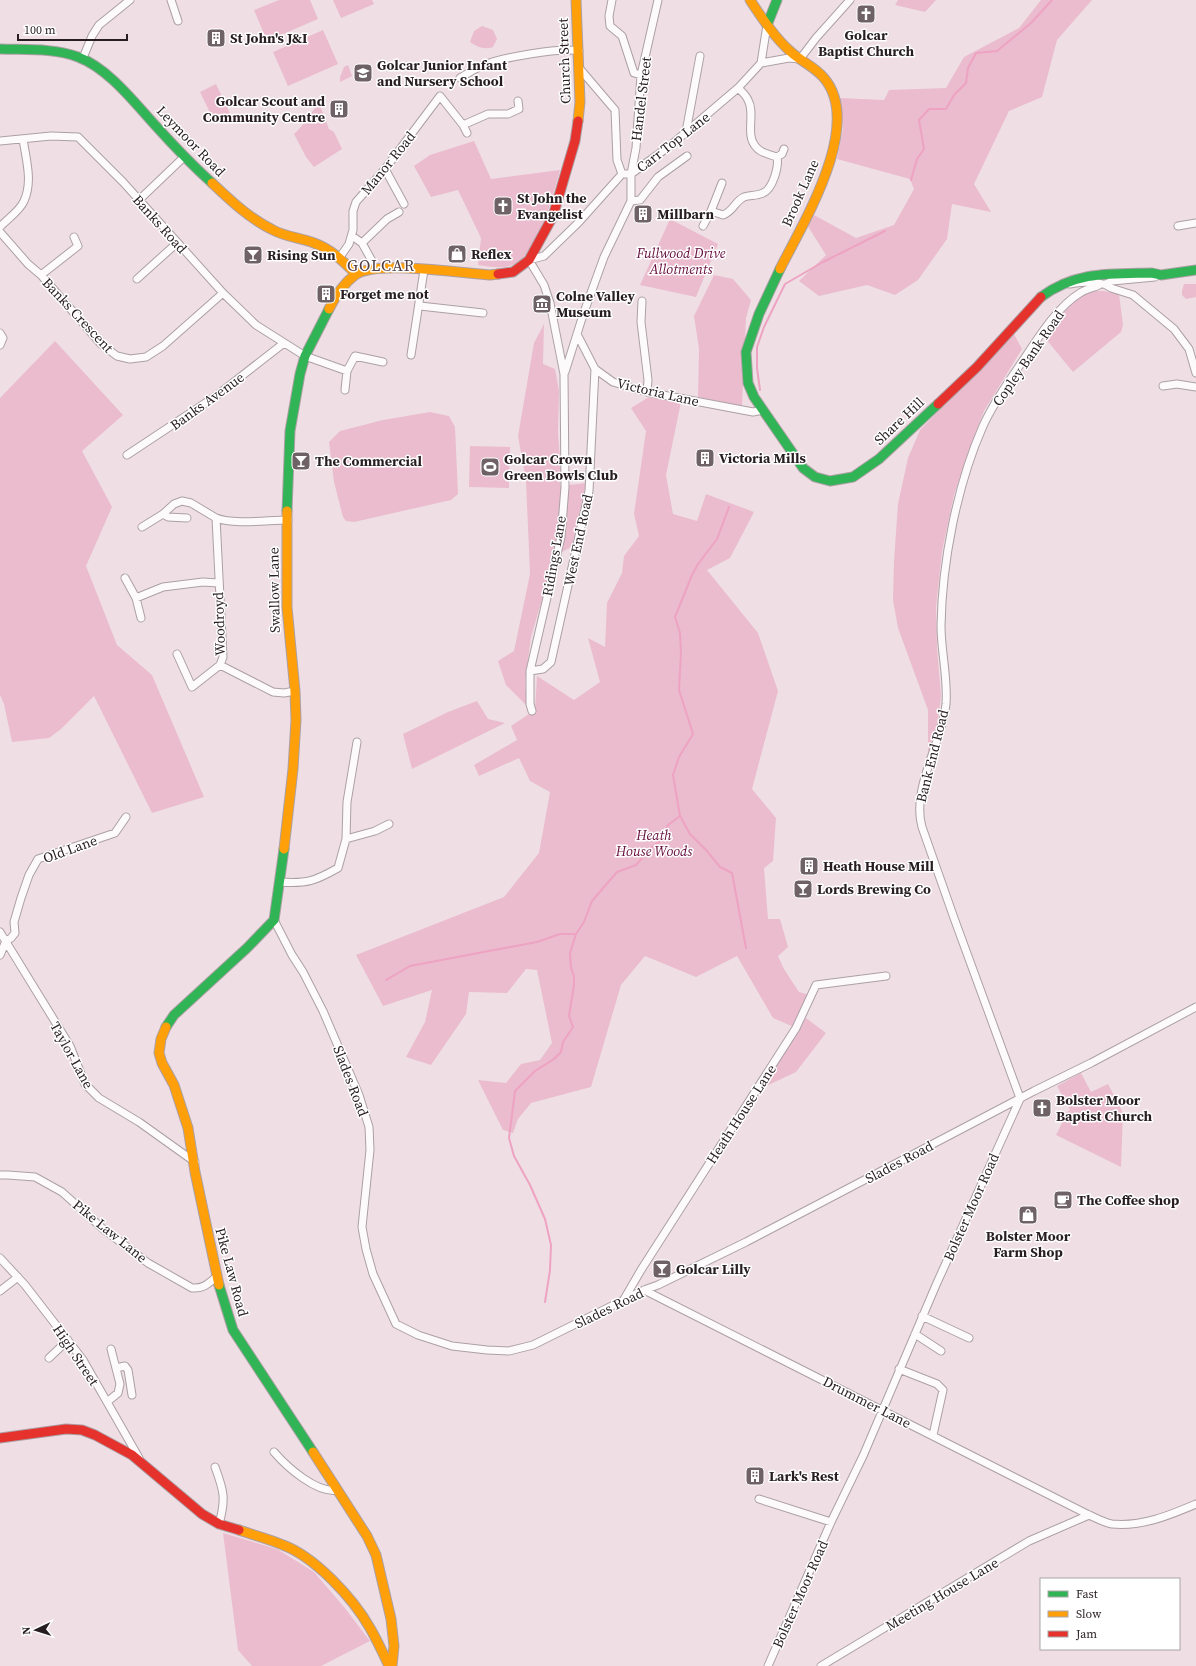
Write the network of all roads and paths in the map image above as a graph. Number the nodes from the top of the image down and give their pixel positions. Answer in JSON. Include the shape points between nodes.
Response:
{"nodes":[{"id":1,"x":130,"y":0,"type":"edge"},
{"id":2,"x":171,"y":0,"type":"edge"},
{"id":3,"x":576,"y":0,"type":"edge"},
{"id":4,"x":612,"y":0,"type":"edge"},
{"id":5,"x":658,"y":0,"type":"edge"},
{"id":6,"x":750,"y":0,"type":"edge"},
{"id":7,"x":777,"y":0,"type":"edge"},
{"id":8,"x":850,"y":0,"type":"edge"},
{"id":9,"x":178,"y":21,"type":"dead end"},
{"id":10,"x":767,"y":25,"type":"junction"},
{"id":11,"x":0,"y":49,"type":"edge"},
{"id":12,"x":579,"y":51,"type":"junction"},
{"id":13,"x":700,"y":56,"type":"dead end"},
{"id":14,"x":82,"y":58,"type":"junction"},
{"id":15,"x":800,"y":59,"type":"junction"},
{"id":16,"x":761,"y":63,"type":"junction"},
{"id":17,"x":580,"y":69,"type":"junction"},
{"id":18,"x":641,"y":75,"type":"junction"},
{"id":19,"x":460,"y":78,"type":"dead end"},
{"id":20,"x":738,"y":88,"type":"junction"},
{"id":21,"x":518,"y":101,"type":"dead end"},
{"id":22,"x":463,"y":125,"type":"junction"},
{"id":23,"x":686,"y":132,"type":"junction"},
{"id":24,"x":468,"y":133,"type":"dead end"},
{"id":25,"x":23,"y":139,"type":"junction"},
{"id":26,"x":0,"y":141,"type":"edge"},
{"id":27,"x":784,"y":149,"type":"dead end"},
{"id":28,"x":687,"y":156,"type":"dead end"},
{"id":29,"x":184,"y":157,"type":"junction"},
{"id":30,"x":777,"y":157,"type":"junction"},
{"id":31,"x":386,"y":169,"type":"junction"},
{"id":32,"x":622,"y":174,"type":"junction"},
{"id":33,"x":631,"y":174,"type":"junction"},
{"id":34,"x":722,"y":183,"type":"dead end"},
{"id":35,"x":139,"y":200,"type":"junction"},
{"id":36,"x":631,"y":202,"type":"junction"},
{"id":37,"x":404,"y":204,"type":"dead end"},
{"id":38,"x":711,"y":211,"type":"junction"},
{"id":39,"x":399,"y":212,"type":"dead end"},
{"id":40,"x":1196,"y":223,"type":"edge"},
{"id":41,"x":703,"y":226,"type":"dead end"},
{"id":42,"x":1178,"y":226,"type":"dead end"},
{"id":43,"x":0,"y":227,"type":"edge"},
{"id":44,"x":0,"y":232,"type":"edge"},
{"id":45,"x":352,"y":236,"type":"junction"},
{"id":46,"x":74,"y":237,"type":"dead end"},
{"id":47,"x":177,"y":243,"type":"junction"},
{"id":48,"x":362,"y":243,"type":"junction"},
{"id":49,"x":340,"y":257,"type":"junction"},
{"id":50,"x":529,"y":260,"type":"junction"},
{"id":51,"x":372,"y":261,"type":"dead end"},
{"id":52,"x":424,"y":270,"type":"junction"},
{"id":53,"x":1196,"y":270,"type":"edge"},
{"id":54,"x":356,"y":274,"type":"junction"},
{"id":55,"x":41,"y":275,"type":"junction"},
{"id":56,"x":1161,"y":275,"type":"junction"},
{"id":57,"x":137,"y":279,"type":"dead end"},
{"id":58,"x":1060,"y":284,"type":"junction"},
{"id":59,"x":1103,"y":285,"type":"junction"},
{"id":60,"x":222,"y":293,"type":"junction"},
{"id":61,"x":642,"y":300,"type":"dead end"},
{"id":62,"x":420,"y":306,"type":"junction"},
{"id":63,"x":483,"y":313,"type":"dead end"},
{"id":64,"x":0,"y":333,"type":"edge"},
{"id":65,"x":577,"y":334,"type":"junction"},
{"id":66,"x":284,"y":343,"type":"junction"},
{"id":67,"x":0,"y":345,"type":"edge"},
{"id":68,"x":411,"y":355,"type":"dead end"},
{"id":69,"x":305,"y":356,"type":"junction"},
{"id":70,"x":383,"y":362,"type":"dead end"},
{"id":71,"x":596,"y":369,"type":"junction"},
{"id":72,"x":347,"y":371,"type":"junction"},
{"id":73,"x":1196,"y":373,"type":"edge"},
{"id":74,"x":564,"y":374,"type":"junction"},
{"id":75,"x":1163,"y":386,"type":"dead end"},
{"id":76,"x":1196,"y":388,"type":"edge"},
{"id":77,"x":345,"y":390,"type":"dead end"},
{"id":78,"x":647,"y":392,"type":"junction"},
{"id":79,"x":754,"y":397,"type":"joint"},
{"id":80,"x":763,"y":410,"type":"junction"},
{"id":81,"x":983,"y":426,"type":"joint"},
{"id":82,"x":127,"y":455,"type":"dead end"},
{"id":83,"x":162,"y":514,"type":"junction"},
{"id":84,"x":187,"y":518,"type":"dead end"},
{"id":85,"x":216,"y":518,"type":"junction"},
{"id":86,"x":288,"y":520,"type":"junction"},
{"id":87,"x":142,"y":527,"type":"dead end"},
{"id":88,"x":125,"y":578,"type":"dead end"},
{"id":89,"x":218,"y":583,"type":"junction"},
{"id":90,"x":136,"y":598,"type":"junction"},
{"id":91,"x":141,"y":618,"type":"dead end"},
{"id":92,"x":178,"y":654,"type":"dead end"},
{"id":93,"x":220,"y":665,"type":"junction"},
{"id":94,"x":530,"y":671,"type":"junction"},
{"id":95,"x":295,"y":691,"type":"junction"},
{"id":96,"x":532,"y":711,"type":"dead end"},
{"id":97,"x":357,"y":742,"type":"dead end"},
{"id":98,"x":126,"y":817,"type":"dead end"},
{"id":99,"x":389,"y":824,"type":"dead end"},
{"id":100,"x":346,"y":839,"type":"junction"},
{"id":101,"x":280,"y":882,"type":"junction"},
{"id":102,"x":274,"y":920,"type":"junction"},
{"id":103,"x":0,"y":932,"type":"edge"},
{"id":104,"x":6,"y":941,"type":"junction"},
{"id":105,"x":0,"y":955,"type":"edge"},
{"id":106,"x":886,"y":976,"type":"dead end"},
{"id":107,"x":1196,"y":1007,"type":"edge"},
{"id":108,"x":1020,"y":1098,"type":"junction"},
{"id":109,"x":195,"y":1162,"type":"junction"},
{"id":110,"x":0,"y":1175,"type":"edge"},
{"id":111,"x":0,"y":1258,"type":"edge"},
{"id":112,"x":18,"y":1277,"type":"junction"},
{"id":113,"x":216,"y":1277,"type":"junction"},
{"id":114,"x":644,"y":1290,"type":"junction"},
{"id":115,"x":0,"y":1291,"type":"edge"},
{"id":116,"x":623,"y":1301,"type":"junction"},
{"id":117,"x":922,"y":1316,"type":"junction"},
{"id":118,"x":915,"y":1334,"type":"junction"},
{"id":119,"x":969,"y":1338,"type":"dead end"},
{"id":120,"x":68,"y":1340,"type":"junction"},
{"id":121,"x":111,"y":1349,"type":"dead end"},
{"id":122,"x":941,"y":1351,"type":"dead end"},
{"id":123,"x":49,"y":1358,"type":"dead end"},
{"id":124,"x":116,"y":1368,"type":"junction"},
{"id":125,"x":899,"y":1369,"type":"junction"},
{"id":126,"x":132,"y":1396,"type":"dead end"},
{"id":127,"x":107,"y":1402,"type":"junction"},
{"id":128,"x":882,"y":1410,"type":"junction"},
{"id":129,"x":933,"y":1435,"type":"junction"},
{"id":130,"x":0,"y":1438,"type":"edge"},
{"id":131,"x":274,"y":1452,"type":"dead end"},
{"id":132,"x":140,"y":1460,"type":"junction"},
{"id":133,"x":215,"y":1467,"type":"dead end"},
{"id":134,"x":338,"y":1490,"type":"junction"},
{"id":135,"x":759,"y":1499,"type":"dead end"},
{"id":136,"x":1196,"y":1504,"type":"edge"},
{"id":137,"x":1089,"y":1515,"type":"junction"},
{"id":138,"x":831,"y":1522,"type":"junction"},
{"id":139,"x":219,"y":1524,"type":"junction"},
{"id":140,"x":391,"y":1666,"type":"edge"},
{"id":141,"x":768,"y":1666,"type":"edge"},
{"id":142,"x":821,"y":1666,"type":"edge"}],
"edges":[{"from":1,"to":14,"type":"street","via":[[99,25]]},
{"from":2,"to":9,"type":"street"},
{"from":3,"to":12,"type":"street","name":"Church Street"},
{"from":4,"to":18,"type":"street","via":[[610,26],[622,36],[634,72]]},
{"from":5,"to":18,"type":"street","name":"Handel Street"},
{"from":6,"to":10,"type":"street","name":"Brook Lane"},
{"from":7,"to":10,"type":"street"},
{"from":8,"to":15,"type":"street"},
{"from":10,"to":15,"type":"street","name":"Brook Lane"},
{"from":10,"to":16,"type":"street"},
{"from":11,"to":14,"type":"street","name":"Leymoor Road","via":[[57,53]]},
{"from":12,"to":17,"type":"street","name":"Church Street"},
{"from":12,"to":19,"type":"street","via":[[548,51],[508,59],[483,65]]},
{"from":13,"to":23,"type":"street"},
{"from":14,"to":29,"type":"street","name":"Leymoor Road","via":[[107,74]]},
{"from":15,"to":16,"type":"street"},
{"from":15,"to":79,"type":"street","name":"Brook Lane","via":[[815,68],[833,90],[837,104],[837,135],[824,180],[773,283],[746,352],[748,383]]},
{"from":16,"to":20,"type":"street","name":"Carr Top Lane"},
{"from":17,"to":32,"type":"street","via":[[615,110],[617,160]]},
{"from":17,"to":50,"type":"street","name":"Church Street","via":[[580,102],[574,141],[553,216]]},
{"from":18,"to":33,"type":"street","name":"Handel Street","via":[[636,148]]},
{"from":20,"to":23,"type":"street","name":"Carr Top Lane"},
{"from":20,"to":30,"type":"street","via":[[749,100],[753,144],[758,149]]},
{"from":21,"to":22,"type":"street","via":[[519,109],[508,114],[488,114]]},
{"from":22,"to":24,"type":"street"},
{"from":22,"to":31,"type":"street","name":"Manor Road","via":[[440,96]]},
{"from":23,"to":33,"type":"street","name":"Carr Top Lane"},
{"from":25,"to":26,"type":"street","name":"Banks Road"},
{"from":25,"to":35,"type":"street","name":"Banks Road","via":[[78,137]]},
{"from":25,"to":43,"type":"street","via":[[28,189],[24,202]]},
{"from":27,"to":30,"type":"street"},
{"from":28,"to":36,"type":"street","via":[[658,177],[640,200]]},
{"from":29,"to":35,"type":"street"},
{"from":29,"to":49,"type":"street","name":"Leymoor Road","via":[[227,198],[268,228],[321,246]]},
{"from":30,"to":38,"type":"street","via":[[778,163],[770,188],[764,193],[744,197],[726,214]]},
{"from":31,"to":37,"type":"street"},
{"from":31,"to":45,"type":"street","name":"Manor Road","via":[[356,202]]},
{"from":32,"to":33,"type":"street","name":"Carr Top Lane"},
{"from":32,"to":50,"type":"street","name":"Carr Top Lane","via":[[544,256]]},
{"from":33,"to":36,"type":"street","name":"Handel Street"},
{"from":34,"to":38,"type":"street"},
{"from":35,"to":47,"type":"street","name":"Banks Road"},
{"from":36,"to":65,"type":"street","via":[[604,257]]},
{"from":38,"to":41,"type":"street"},
{"from":39,"to":48,"type":"street","via":[[387,219]]},
{"from":40,"to":42,"type":"street"},
{"from":44,"to":55,"type":"street","name":"Banks Crescent"},
{"from":45,"to":48,"type":"street"},
{"from":45,"to":49,"type":"street","name":"Manor Road"},
{"from":46,"to":55,"type":"street","via":[[80,247]]},
{"from":47,"to":57,"type":"street"},
{"from":47,"to":60,"type":"street","name":"Banks Road"},
{"from":48,"to":51,"type":"street"},
{"from":49,"to":54,"type":"street","name":"Leymoor Road"},
{"from":50,"to":52,"type":"street","name":"Church Street","via":[[513,272],[490,275]]},
{"from":50,"to":74,"type":"street","via":[[544,285],[550,303]]},
{"from":52,"to":54,"type":"street","name":"Church Street","via":[[372,269]]},
{"from":52,"to":62,"type":"street"},
{"from":53,"to":56,"type":"street","name":"Share Hill"},
{"from":54,"to":69,"type":"street","name":"Swallow Lane","via":[[346,283],[331,305]]},
{"from":55,"to":60,"type":"street","name":"Banks Crescent","via":[[101,344],[116,356],[130,359],[146,357],[163,346]]},
{"from":56,"to":58,"type":"street","name":"Share Hill","via":[[1152,272],[1082,276]]},
{"from":56,"to":59,"type":"street","name":"Copley Bank Road","via":[[1112,281]]},
{"from":58,"to":59,"type":"street","name":"Copley Bank Road","via":[[1092,281]]},
{"from":58,"to":80,"type":"street","name":"Share Hill","via":[[1038,298],[978,367],[879,459],[853,476],[830,481],[815,478],[792,454]]},
{"from":59,"to":73,"type":"street","via":[[1132,295],[1174,329],[1189,350]]},
{"from":59,"to":81,"type":"street","name":"Copley Bank Road","via":[[1081,292],[1057,314],[1002,391]]},
{"from":60,"to":66,"type":"street","name":"Banks Road","via":[[256,325]]},
{"from":61,"to":78,"type":"street","via":[[641,322],[648,380]]},
{"from":62,"to":63,"type":"street"},
{"from":62,"to":68,"type":"street"},
{"from":64,"to":67,"type":"street","via":[[3,338]]},
{"from":65,"to":71,"type":"street","name":"Victoria Lane"},
{"from":65,"to":74,"type":"street"},
{"from":66,"to":69,"type":"street","name":"Banks Road"},
{"from":66,"to":82,"type":"street","name":"Banks Avenue","via":[[216,396]]},
{"from":69,"to":72,"type":"street","name":"Banks Road"},
{"from":69,"to":86,"type":"street","name":"Swallow Lane","via":[[290,431]]},
{"from":70,"to":72,"type":"street","via":[[356,356]]},
{"from":71,"to":78,"type":"street","name":"Victoria Lane","via":[[613,382]]},
{"from":71,"to":94,"type":"street","name":"West End Road","via":[[589,491],[551,662],[543,669]]},
{"from":72,"to":77,"type":"street"},
{"from":74,"to":94,"type":"street","name":"Ridings Lane","via":[[565,487],[561,537]]},
{"from":75,"to":76,"type":"street","via":[[1177,384]]},
{"from":78,"to":80,"type":"street","name":"Victoria Lane","via":[[753,412]]},
{"from":79,"to":80,"type":"street","name":"Share Hill"},
{"from":81,"to":108,"type":"street","name":"Bank End Road","via":[[962,483],[944,575],[941,626],[947,682],[946,704],[943,723],[926,774],[919,816]]},
{"from":83,"to":84,"type":"street","via":[[168,517]]},
{"from":83,"to":85,"type":"street","via":[[182,501],[191,503]]},
{"from":83,"to":87,"type":"street"},
{"from":85,"to":86,"type":"street","via":[[223,521]]},
{"from":85,"to":89,"type":"street","name":"Woodroyd"},
{"from":86,"to":95,"type":"street","name":"Swallow Lane","via":[[287,607]]},
{"from":88,"to":90,"type":"street"},
{"from":89,"to":90,"type":"street","name":"Woodroyd","via":[[203,582],[163,587]]},
{"from":89,"to":93,"type":"street","name":"Woodroyd","via":[[222,657]]},
{"from":90,"to":91,"type":"street"},
{"from":92,"to":93,"type":"street","name":"Woodroyd","via":[[192,687]]},
{"from":93,"to":95,"type":"street","name":"Woodroyd","via":[[273,692]]},
{"from":94,"to":96,"type":"street","name":"Ridings Lane"},
{"from":95,"to":101,"type":"street","name":"Swallow Lane","via":[[293,769]]},
{"from":97,"to":100,"type":"street","via":[[347,802]]},
{"from":98,"to":104,"type":"street","name":"Old Lane","via":[[115,833],[38,859],[21,898],[14,922],[15,933]]},
{"from":99,"to":100,"type":"street"},
{"from":100,"to":101,"type":"street","via":[[338,868],[316,880],[300,884]]},
{"from":101,"to":102,"type":"street","name":"Swallow Lane"},
{"from":102,"to":109,"type":"street","name":"Pike Law Road","via":[[174,1015],[164,1028],[159,1048],[160,1056],[182,1106]]},
{"from":102,"to":116,"type":"street","name":"Slades Road","via":[[323,1011],[359,1095],[369,1127],[370,1150],[362,1227],[373,1274],[396,1324],[452,1346],[509,1351],[533,1345]]},
{"from":103,"to":104,"type":"street","name":"Taylor Lane"},
{"from":104,"to":105,"type":"street","name":"Old Lane"},
{"from":104,"to":109,"type":"street","name":"Taylor Lane","via":[[70,1046],[85,1084],[99,1098],[139,1122]]},
{"from":106,"to":116,"type":"street","name":"Heath House Lane","via":[[816,985],[796,1028]]},
{"from":107,"to":108,"type":"street","name":"Slades Road"},
{"from":108,"to":114,"type":"street","name":"Slades Road","via":[[746,1242]]},
{"from":108,"to":117,"type":"street","name":"Bolster Moor Road"},
{"from":109,"to":113,"type":"street","name":"Pike Law Road"},
{"from":110,"to":113,"type":"street","name":"Pike Law Lane","via":[[35,1177],[62,1192],[102,1228],[148,1263],[192,1288],[207,1285]]},
{"from":111,"to":112,"type":"street","name":"High Street"},
{"from":112,"to":115,"type":"street"},
{"from":112,"to":120,"type":"street","name":"High Street"},
{"from":113,"to":134,"type":"street","name":"Pike Law Road","via":[[233,1330]]},
{"from":114,"to":116,"type":"street","name":"Slades Road"},
{"from":114,"to":128,"type":"street","name":"Drummer Lane"},
{"from":117,"to":118,"type":"street","name":"Bolster Moor Road"},
{"from":117,"to":119,"type":"street"},
{"from":118,"to":122,"type":"street"},
{"from":118,"to":125,"type":"street","name":"Bolster Moor Road"},
{"from":120,"to":123,"type":"street"},
{"from":120,"to":127,"type":"street","name":"High Street"},
{"from":121,"to":124,"type":"street"},
{"from":124,"to":126,"type":"street","via":[[125,1366],[128,1370]]},
{"from":124,"to":127,"type":"street","via":[[120,1384],[118,1393]]},
{"from":125,"to":128,"type":"street","name":"Bolster Moor Road"},
{"from":125,"to":129,"type":"street","via":[[937,1384],[943,1390]]},
{"from":127,"to":132,"type":"street","name":"High Street"},
{"from":128,"to":129,"type":"street","name":"Drummer Lane"},
{"from":128,"to":138,"type":"street","name":"Bolster Moor Road"},
{"from":129,"to":137,"type":"street","name":"Drummer Lane"},
{"from":130,"to":132,"type":"street","via":[[66,1429],[82,1430]]},
{"from":131,"to":134,"type":"street","via":[[284,1464],[323,1490]]},
{"from":132,"to":139,"type":"street","via":[[202,1514]]},
{"from":133,"to":139,"type":"street","via":[[223,1489],[224,1506]]},
{"from":134,"to":140,"type":"street","name":"Pike Law Road","via":[[376,1555],[391,1619],[394,1646]]},
{"from":135,"to":138,"type":"street","name":"Bolster Moor Road"},
{"from":136,"to":137,"type":"street","name":"Drummer Lane","via":[[1150,1521],[1126,1524],[1111,1524]]},
{"from":137,"to":142,"type":"street","name":"Meeting House Lane","via":[[1029,1541]]},
{"from":138,"to":141,"type":"street","name":"Bolster Moor Road"},
{"from":139,"to":140,"type":"street","via":[[284,1545],[329,1576],[370,1627]]}]}
